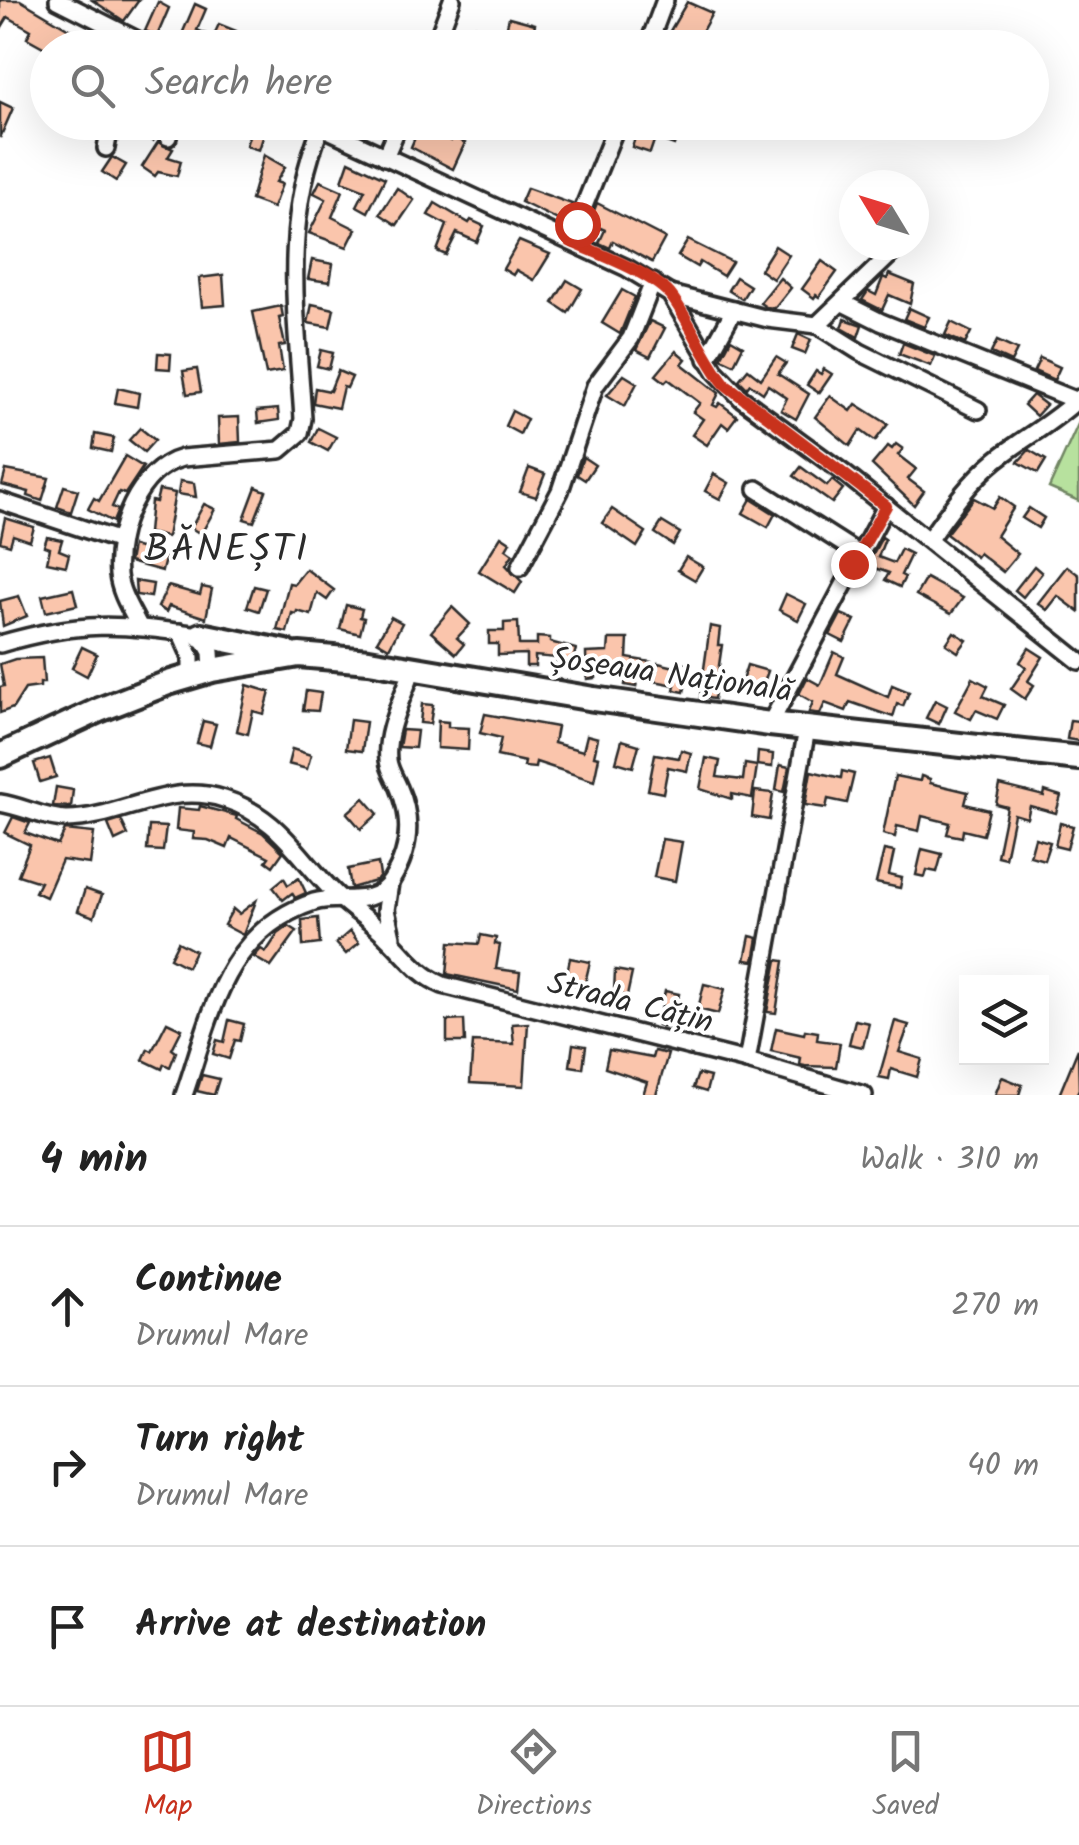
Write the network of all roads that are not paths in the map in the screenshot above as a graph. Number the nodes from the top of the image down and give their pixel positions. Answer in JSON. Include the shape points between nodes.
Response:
{"nodes":[{"id":1,"x":58,"y":0,"type":"edge"},
{"id":2,"x":452,"y":0,"type":"edge"},
{"id":3,"x":665,"y":0,"type":"edge"},
{"id":4,"x":117,"y":30,"type":"edge"},
{"id":5,"x":441,"y":30,"type":"edge"},
{"id":6,"x":654,"y":30,"type":"edge"},
{"id":7,"x":108,"y":140,"type":"edge"},
{"id":8,"x":312,"y":140,"type":"edge"},
{"id":9,"x":348,"y":140,"type":"edge"},
{"id":10,"x":392,"y":140,"type":"edge"},
{"id":11,"x":611,"y":140,"type":"edge"},
{"id":12,"x":106,"y":148,"type":"dead end"},
{"id":13,"x":384,"y":157,"type":"junction"},
{"id":14,"x":570,"y":241,"type":"junction"},
{"id":15,"x":885,"y":260,"type":"edge"},
{"id":16,"x":653,"y":282,"type":"junction"},
{"id":17,"x":670,"y":294,"type":"junction"},
{"id":18,"x":843,"y":303,"type":"junction"},
{"id":19,"x":734,"y":310,"type":"junction"},
{"id":20,"x":817,"y":326,"type":"junction"},
{"id":21,"x":707,"y":359,"type":"junction"},
{"id":22,"x":1078,"y":400,"type":"edge"},
{"id":23,"x":978,"y":410,"type":"dead end"},
{"id":24,"x":757,"y":489,"type":"dead end"},
{"id":25,"x":0,"y":502,"type":"edge"},
{"id":26,"x":886,"y":506,"type":"junction"},
{"id":27,"x":928,"y":540,"type":"junction"},
{"id":28,"x":120,"y":541,"type":"junction"},
{"id":29,"x":859,"y":554,"type":"junction"},
{"id":30,"x":520,"y":567,"type":"dead end"},
{"id":31,"x":140,"y":626,"type":"junction"},
{"id":32,"x":190,"y":633,"type":"junction"},
{"id":33,"x":0,"y":644,"type":"edge"},
{"id":34,"x":299,"y":655,"type":"junction"},
{"id":35,"x":1079,"y":661,"type":"edge"},
{"id":36,"x":254,"y":662,"type":"junction"},
{"id":37,"x":201,"y":673,"type":"junction"},
{"id":38,"x":408,"y":679,"type":"junction"},
{"id":39,"x":770,"y":724,"type":"junction"},
{"id":40,"x":805,"y":740,"type":"junction"},
{"id":41,"x":4,"y":752,"type":"edge"},
{"id":42,"x":1079,"y":758,"type":"edge"},
{"id":43,"x":1079,"y":769,"type":"edge"},
{"id":44,"x":0,"y":803,"type":"edge"},
{"id":45,"x":390,"y":883,"type":"junction"},
{"id":46,"x":340,"y":900,"type":"junction"},
{"id":47,"x":395,"y":945,"type":"junction"},
{"id":48,"x":747,"y":1061,"type":"junction"},
{"id":49,"x":184,"y":1095,"type":"edge"},
{"id":50,"x":864,"y":1095,"type":"edge"}],
"edges":[{"from":1,"to":4,"type":"street"},
{"from":2,"to":5,"type":"street"},
{"from":3,"to":6,"type":"street"},
{"from":7,"to":12,"type":"street"},
{"from":8,"to":28,"type":"street","via":[[297,204],[294,276],[300,433],[280,450],[182,458],[160,466],[139,492]]},
{"from":9,"to":13,"type":"street"},
{"from":10,"to":13,"type":"street"},
{"from":11,"to":14,"type":"street"},
{"from":13,"to":14,"type":"street"},
{"from":14,"to":16,"type":"street"},
{"from":15,"to":18,"type":"street"},
{"from":16,"to":17,"type":"street"},
{"from":16,"to":30,"type":"street","via":[[631,338],[595,386],[560,491]]},
{"from":17,"to":19,"type":"street"},
{"from":17,"to":21,"type":"street"},
{"from":18,"to":20,"type":"street"},
{"from":18,"to":22,"type":"street"},
{"from":19,"to":20,"type":"street"},
{"from":19,"to":21,"type":"street"},
{"from":20,"to":23,"type":"street"},
{"from":21,"to":26,"type":"street","via":[[742,398]]},
{"from":22,"to":27,"type":"street","via":[[979,475]]},
{"from":24,"to":29,"type":"street"},
{"from":25,"to":28,"type":"street"},
{"from":26,"to":27,"type":"street"},
{"from":26,"to":29,"type":"street"},
{"from":27,"to":35,"type":"street"},
{"from":28,"to":31,"type":"street","via":[[118,578]]},
{"from":29,"to":39,"type":"street"},
{"from":31,"to":32,"type":"street"},
{"from":31,"to":33,"type":"street","via":[[66,627]]},
{"from":32,"to":34,"type":"highway"},
{"from":32,"to":37,"type":"street","via":[[211,652]]},
{"from":34,"to":36,"type":"highway","name":"Șoseaua Națională"},
{"from":34,"to":39,"type":"highway","name":"Șoseaua Națională"},
{"from":36,"to":37,"type":"highway","name":"Șoseaua Națională"},
{"from":36,"to":38,"type":"highway","name":"Șoseaua Națională"},
{"from":37,"to":41,"type":"highway","name":"Șoseaua Națională"},
{"from":38,"to":40,"type":"highway","name":"Șoseaua Națională"},
{"from":38,"to":45,"type":"street","via":[[388,762],[410,824]]},
{"from":39,"to":42,"type":"highway","name":"Șoseaua Națională"},
{"from":40,"to":43,"type":"highway","name":"Șoseaua Națională"},
{"from":40,"to":48,"type":"street"},
{"from":44,"to":46,"type":"street","name":"Strada Cățin","via":[[69,819],[168,794],[228,800],[280,829]]},
{"from":45,"to":46,"type":"street","via":[[377,895]]},
{"from":45,"to":47,"type":"street","via":[[386,920]]},
{"from":46,"to":47,"type":"street","name":"Strada Cățin"},
{"from":46,"to":49,"type":"street","via":[[296,910],[238,956],[220,988]]},
{"from":47,"to":48,"type":"street","name":"Strada Cățin","via":[[416,970],[443,985]]},
{"from":48,"to":50,"type":"street","name":"Strada Cățin"}]}
